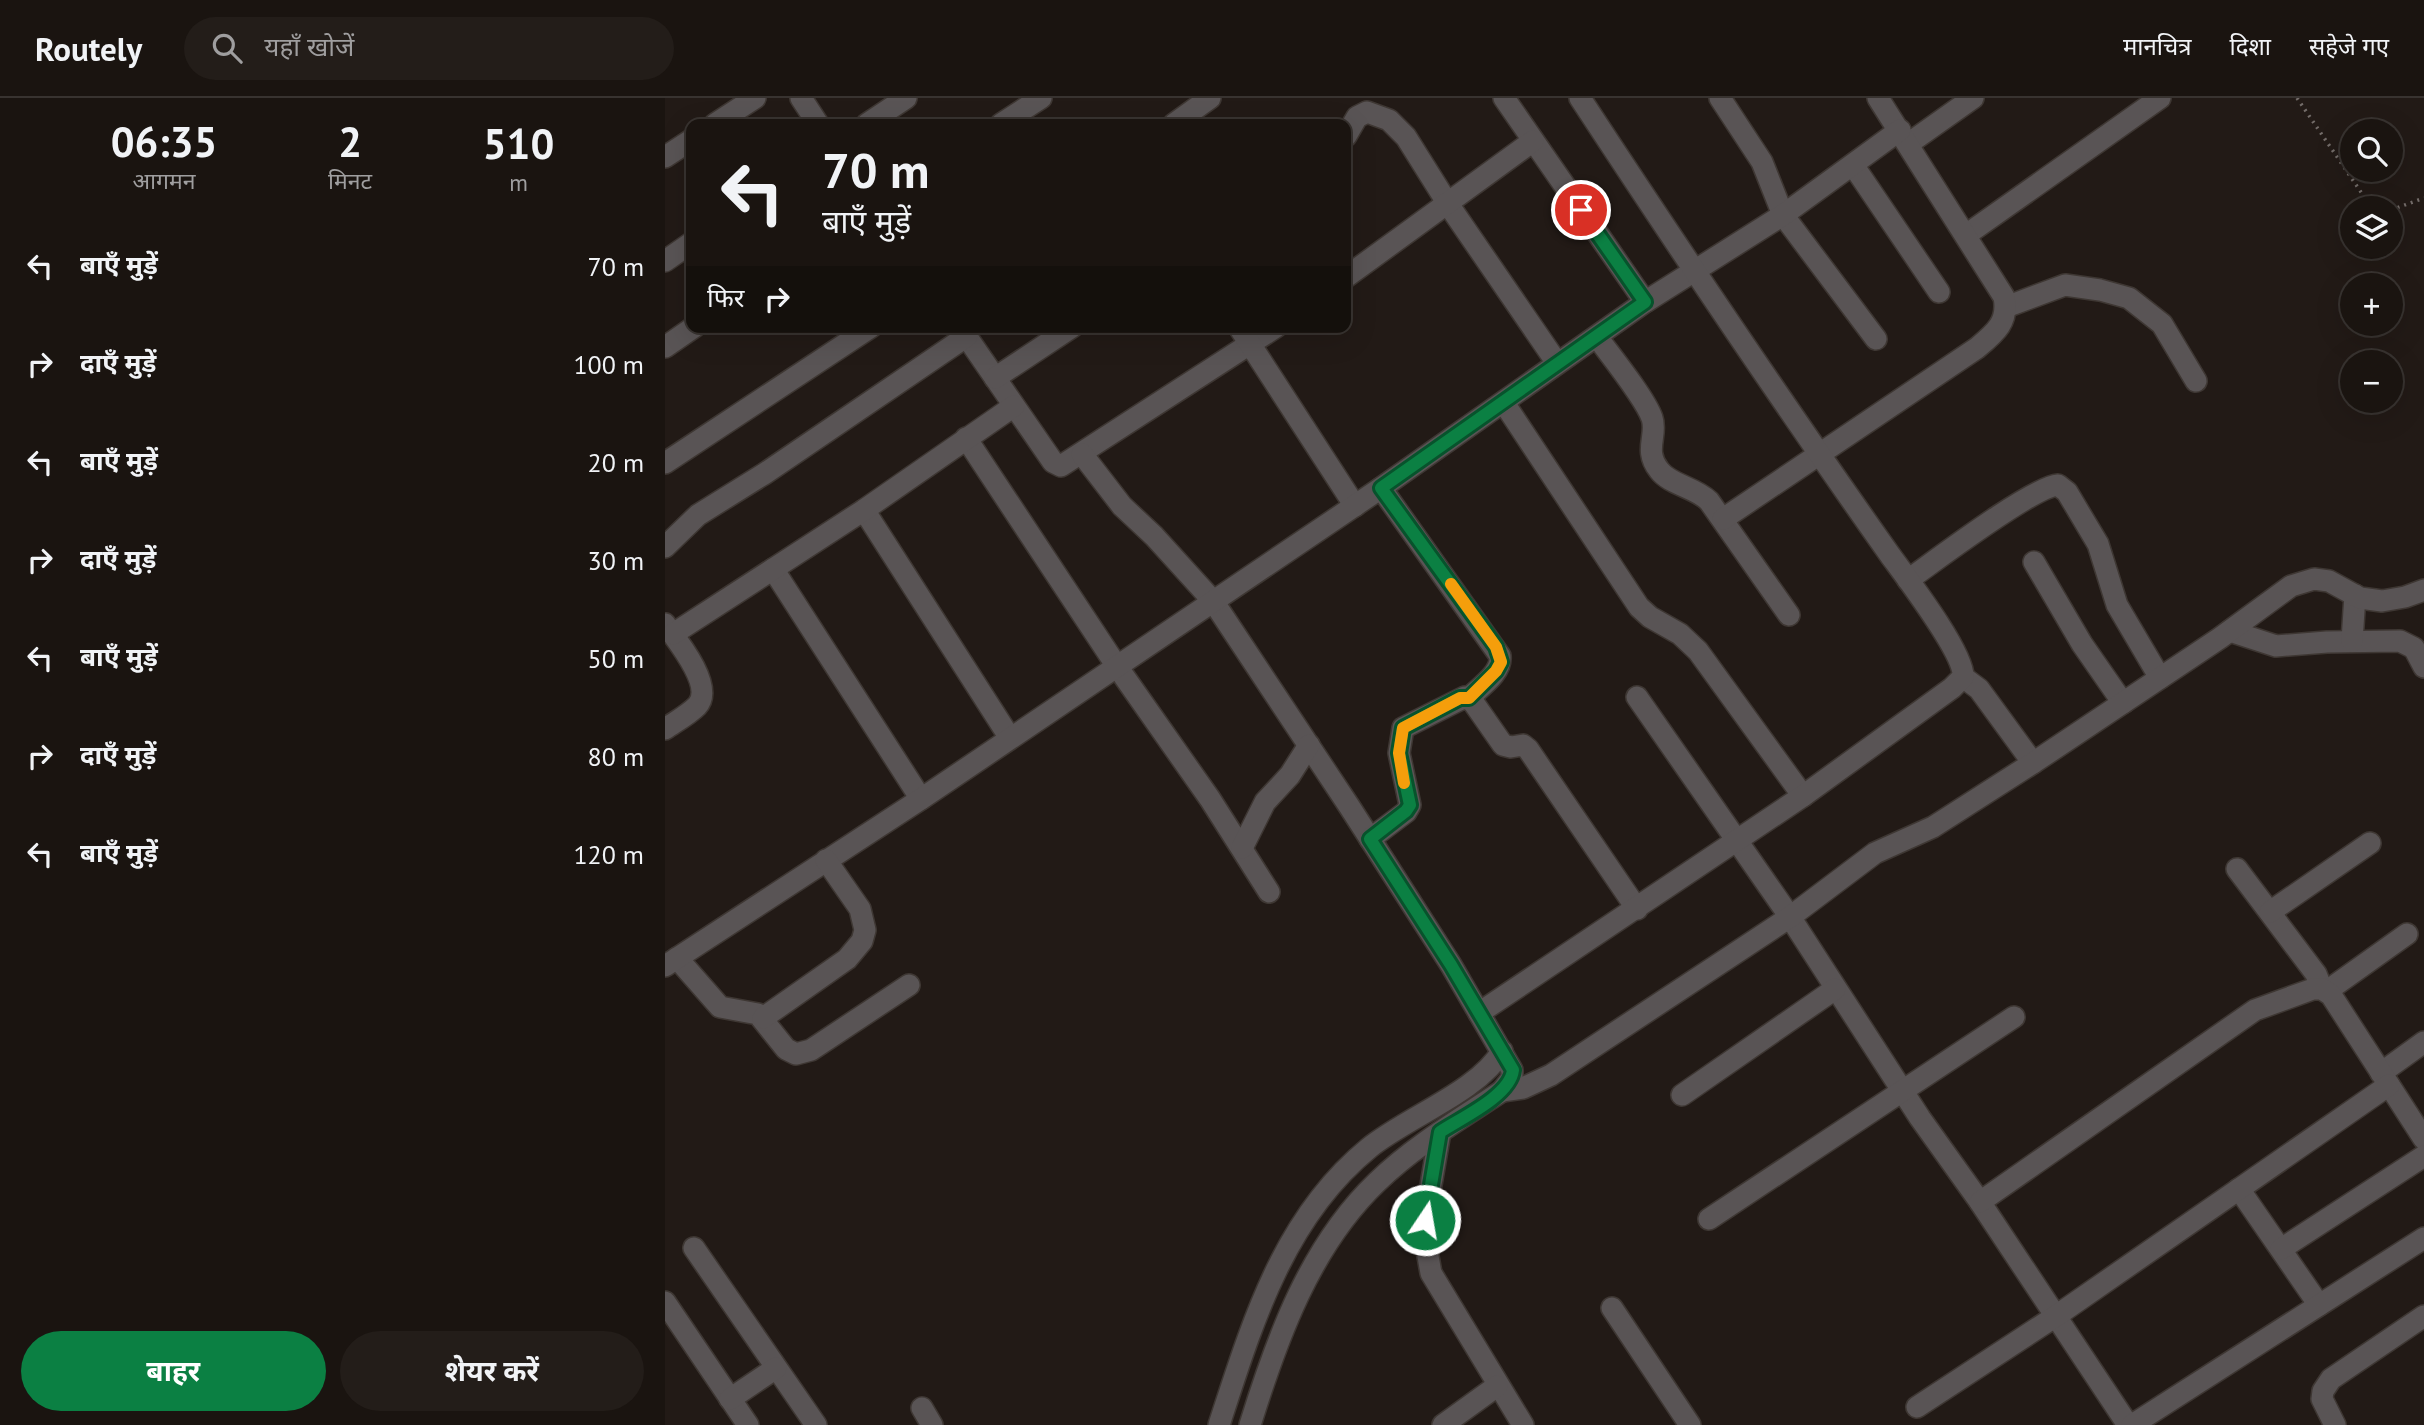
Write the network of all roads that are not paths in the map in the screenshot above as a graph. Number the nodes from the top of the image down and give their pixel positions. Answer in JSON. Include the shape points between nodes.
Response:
{"nodes":[{"id":1,"x":755,"y":98,"type":"edge"},
{"id":2,"x":801,"y":98,"type":"edge"},
{"id":3,"x":906,"y":98,"type":"edge"},
{"id":4,"x":1041,"y":98,"type":"edge"},
{"id":5,"x":1210,"y":98,"type":"edge"},
{"id":6,"x":1504,"y":98,"type":"edge"},
{"id":7,"x":1580,"y":98,"type":"edge"},
{"id":8,"x":1720,"y":98,"type":"edge"},
{"id":9,"x":1878,"y":98,"type":"edge"},
{"id":10,"x":1973,"y":98,"type":"edge"},
{"id":11,"x":2160,"y":98,"type":"edge"},
{"id":12,"x":723,"y":119,"type":"edge"},
{"id":13,"x":815,"y":119,"type":"edge"},
{"id":14,"x":874,"y":119,"type":"edge"},
{"id":15,"x":1009,"y":119,"type":"edge"},
{"id":16,"x":1181,"y":119,"type":"edge"},
{"id":17,"x":1351,"y":128,"type":"edge"},
{"id":18,"x":1904,"y":137,"type":"junction"},
{"id":19,"x":1532,"y":141,"type":"junction"},
{"id":20,"x":686,"y":143,"type":"edge"},
{"id":21,"x":665,"y":158,"type":"edge"},
{"id":22,"x":1853,"y":165,"type":"junction"},
{"id":23,"x":1448,"y":204,"type":"junction"},
{"id":24,"x":1783,"y":215,"type":"junction"},
{"id":25,"x":1966,"y":235,"type":"junction"},
{"id":26,"x":686,"y":246,"type":"edge"},
{"id":27,"x":665,"y":261,"type":"edge"},
{"id":28,"x":1693,"y":270,"type":"junction"},
{"id":29,"x":1351,"y":274,"type":"edge"},
{"id":30,"x":1939,"y":292,"type":"dead end"},
{"id":31,"x":1645,"y":302,"type":"junction"},
{"id":32,"x":2006,"y":307,"type":"junction"},
{"id":33,"x":686,"y":332,"type":"edge"},
{"id":34,"x":862,"y":333,"type":"edge"},
{"id":35,"x":963,"y":333,"type":"edge"},
{"id":36,"x":965,"y":333,"type":"edge"},
{"id":37,"x":1063,"y":333,"type":"edge"},
{"id":38,"x":1243,"y":333,"type":"edge"},
{"id":39,"x":1268,"y":333,"type":"edge"},
{"id":40,"x":1597,"y":337,"type":"junction"},
{"id":41,"x":1876,"y":339,"type":"dead end"},
{"id":42,"x":1252,"y":345,"type":"junction"},
{"id":43,"x":665,"y":346,"type":"edge"},
{"id":44,"x":1557,"y":363,"type":"junction"},
{"id":45,"x":995,"y":378,"type":"junction"},
{"id":46,"x":2196,"y":381,"type":"dead end"},
{"id":47,"x":1504,"y":402,"type":"junction"},
{"id":48,"x":1014,"y":406,"type":"junction"},
{"id":49,"x":966,"y":438,"type":"junction"},
{"id":50,"x":1082,"y":454,"type":"junction"},
{"id":51,"x":1819,"y":455,"type":"junction"},
{"id":52,"x":665,"y":464,"type":"edge"},
{"id":53,"x":1381,"y":488,"type":"junction"},
{"id":54,"x":1355,"y":506,"type":"junction"},
{"id":55,"x":864,"y":510,"type":"junction"},
{"id":56,"x":1723,"y":519,"type":"junction"},
{"id":57,"x":665,"y":547,"type":"edge"},
{"id":58,"x":2034,"y":562,"type":"dead end"},
{"id":59,"x":773,"y":569,"type":"junction"},
{"id":60,"x":1908,"y":580,"type":"junction"},
{"id":61,"x":2424,"y":590,"type":"edge"},
{"id":62,"x":2355,"y":595,"type":"junction"},
{"id":63,"x":1213,"y":601,"type":"junction"},
{"id":64,"x":1789,"y":615,"type":"dead end"},
{"id":65,"x":669,"y":629,"type":"edge"},
{"id":66,"x":2230,"y":631,"type":"junction"},
{"id":67,"x":2352,"y":641,"type":"junction"},
{"id":68,"x":1116,"y":665,"type":"junction"},
{"id":69,"x":2424,"y":667,"type":"edge"},
{"id":70,"x":1963,"y":677,"type":"junction"},
{"id":71,"x":2160,"y":678,"type":"junction"},
{"id":72,"x":1637,"y":697,"type":"dead end"},
{"id":73,"x":1469,"y":698,"type":"junction"},
{"id":74,"x":2123,"y":703,"type":"junction"},
{"id":75,"x":665,"y":729,"type":"edge"},
{"id":76,"x":1010,"y":738,"type":"junction"},
{"id":77,"x":1309,"y":745,"type":"junction"},
{"id":78,"x":2033,"y":763,"type":"junction"},
{"id":79,"x":1803,"y":796,"type":"junction"},
{"id":80,"x":921,"y":799,"type":"junction"},
{"id":81,"x":1370,"y":839,"type":"junction"},
{"id":82,"x":1736,"y":841,"type":"junction"},
{"id":83,"x":2370,"y":843,"type":"dead end"},
{"id":84,"x":1242,"y":848,"type":"junction"},
{"id":85,"x":827,"y":860,"type":"junction"},
{"id":86,"x":2237,"y":869,"type":"dead end"},
{"id":87,"x":1269,"y":892,"type":"dead end"},
{"id":88,"x":1637,"y":909,"type":"junction"},
{"id":89,"x":2270,"y":912,"type":"junction"},
{"id":90,"x":1790,"y":917,"type":"junction"},
{"id":91,"x":2407,"y":934,"type":"dead end"},
{"id":92,"x":671,"y":962,"type":"edge"},
{"id":93,"x":909,"y":985,"type":"dead end"},
{"id":94,"x":1835,"y":989,"type":"junction"},
{"id":95,"x":2325,"y":990,"type":"junction"},
{"id":96,"x":1479,"y":1013,"type":"junction"},
{"id":97,"x":2014,"y":1017,"type":"dead end"},
{"id":98,"x":763,"y":1018,"type":"junction"},
{"id":99,"x":2424,"y":1042,"type":"edge"},
{"id":100,"x":1503,"y":1052,"type":"junction"},
{"id":101,"x":2385,"y":1079,"type":"junction"},
{"id":102,"x":1502,"y":1091,"type":"junction"},
{"id":103,"x":1903,"y":1091,"type":"junction"},
{"id":104,"x":1682,"y":1096,"type":"dead end"},
{"id":105,"x":1440,"y":1132,"type":"junction"},
{"id":106,"x":2424,"y":1139,"type":"edge"},
{"id":107,"x":2424,"y":1156,"type":"edge"},
{"id":108,"x":2239,"y":1189,"type":"junction"},
{"id":109,"x":1980,"y":1202,"type":"junction"},
{"id":110,"x":1709,"y":1219,"type":"dead end"},
{"id":111,"x":2424,"y":1238,"type":"edge"},
{"id":112,"x":694,"y":1248,"type":"dead end"},
{"id":113,"x":2281,"y":1249,"type":"junction"},
{"id":114,"x":665,"y":1302,"type":"edge"},
{"id":115,"x":2319,"y":1305,"type":"junction"},
{"id":116,"x":1612,"y":1308,"type":"dead end"},
{"id":117,"x":2056,"y":1316,"type":"junction"},
{"id":118,"x":2424,"y":1316,"type":"edge"},
{"id":119,"x":776,"y":1368,"type":"junction"},
{"id":120,"x":1497,"y":1386,"type":"junction"},
{"id":121,"x":730,"y":1399,"type":"junction"},
{"id":122,"x":1917,"y":1407,"type":"dead end"},
{"id":123,"x":1684,"y":1423,"type":"edge"},
{"id":124,"x":748,"y":1425,"type":"edge"},
{"id":125,"x":816,"y":1425,"type":"edge"},
{"id":126,"x":1219,"y":1425,"type":"edge"},
{"id":127,"x":1250,"y":1425,"type":"edge"},
{"id":128,"x":1443,"y":1425,"type":"edge"},
{"id":129,"x":1523,"y":1425,"type":"edge"},
{"id":130,"x":2130,"y":1425,"type":"edge"},
{"id":131,"x":2335,"y":1425,"type":"edge"}],
"edges":[{"from":1,"to":12,"type":"street"},
{"from":2,"to":13,"type":"street"},
{"from":3,"to":14,"type":"street"},
{"from":4,"to":15,"type":"street"},
{"from":5,"to":16,"type":"street"},
{"from":6,"to":19,"type":"street"},
{"from":7,"to":28,"type":"street"},
{"from":8,"to":24,"type":"street","via":[[1762,162]]},
{"from":9,"to":18,"type":"street"},
{"from":10,"to":18,"type":"street"},
{"from":11,"to":25,"type":"street"},
{"from":17,"to":23,"type":"street","via":[[1361,113],[1389,120],[1406,136]]},
{"from":18,"to":22,"type":"street"},
{"from":18,"to":25,"type":"street"},
{"from":19,"to":23,"type":"street"},
{"from":19,"to":31,"type":"street"},
{"from":20,"to":21,"type":"street"},
{"from":22,"to":24,"type":"street"},
{"from":22,"to":30,"type":"street"},
{"from":23,"to":29,"type":"street"},
{"from":23,"to":44,"type":"street"},
{"from":24,"to":28,"type":"street"},
{"from":24,"to":41,"type":"street"},
{"from":25,"to":32,"type":"street"},
{"from":26,"to":27,"type":"street"},
{"from":28,"to":31,"type":"street"},
{"from":28,"to":51,"type":"street"},
{"from":31,"to":40,"type":"street"},
{"from":32,"to":46,"type":"street","via":[[2065,285],[2129,298],[2162,324]]},
{"from":32,"to":51,"type":"street","via":[[2005,318],[1977,348]]},
{"from":33,"to":43,"type":"street"},
{"from":34,"to":52,"type":"street"},
{"from":35,"to":57,"type":"street","via":[[764,474],[698,515]]},
{"from":36,"to":45,"type":"street"},
{"from":37,"to":45,"type":"street"},
{"from":38,"to":42,"type":"street"},
{"from":39,"to":42,"type":"street"},
{"from":40,"to":44,"type":"street"},
{"from":40,"to":56,"type":"street","via":[[1652,417],[1650,451],[1656,466],[1702,494]]},
{"from":42,"to":50,"type":"street"},
{"from":42,"to":54,"type":"street"},
{"from":44,"to":47,"type":"street"},
{"from":45,"to":48,"type":"street"},
{"from":47,"to":53,"type":"street"},
{"from":47,"to":79,"type":"street","via":[[1639,607],[1698,652]]},
{"from":48,"to":49,"type":"street"},
{"from":48,"to":50,"type":"street","via":[[1056,465],[1065,465]]},
{"from":49,"to":55,"type":"street"},
{"from":49,"to":68,"type":"street"},
{"from":50,"to":63,"type":"street","via":[[1115,497]]},
{"from":51,"to":56,"type":"street"},
{"from":51,"to":60,"type":"street"},
{"from":53,"to":54,"type":"street"},
{"from":53,"to":73,"type":"street","via":[[1500,656],[1496,671]]},
{"from":54,"to":63,"type":"street"},
{"from":55,"to":59,"type":"street"},
{"from":55,"to":76,"type":"street"},
{"from":56,"to":64,"type":"street"},
{"from":58,"to":74,"type":"street","via":[[2082,645]]},
{"from":59,"to":65,"type":"street"},
{"from":59,"to":80,"type":"street"},
{"from":60,"to":70,"type":"street","via":[[1960,660]]},
{"from":60,"to":71,"type":"street","via":[[1996,519],[2058,485],[2067,492],[2098,544],[2117,605]]},
{"from":61,"to":62,"type":"street","via":[[2382,601]]},
{"from":62,"to":66,"type":"street","via":[[2329,581],[2301,582]]},
{"from":62,"to":67,"type":"street"},
{"from":63,"to":68,"type":"street"},
{"from":63,"to":77,"type":"street"},
{"from":65,"to":75,"type":"street","via":[[698,675],[703,694],[698,706]]},
{"from":66,"to":67,"type":"street","via":[[2276,646]]},
{"from":66,"to":71,"type":"street"},
{"from":67,"to":69,"type":"street","via":[[2409,643]]},
{"from":68,"to":76,"type":"street"},
{"from":68,"to":84,"type":"street"},
{"from":70,"to":78,"type":"street","via":[[1979,689]]},
{"from":70,"to":79,"type":"street"},
{"from":71,"to":74,"type":"street"},
{"from":72,"to":82,"type":"street"},
{"from":73,"to":81,"type":"street","via":[[1460,698],[1403,728],[1399,753],[1410,805]]},
{"from":73,"to":88,"type":"street","via":[[1503,745],[1528,749]]},
{"from":74,"to":78,"type":"street"},
{"from":76,"to":80,"type":"street"},
{"from":77,"to":81,"type":"street"},
{"from":77,"to":84,"type":"street","via":[[1265,802]]},
{"from":78,"to":90,"type":"street","via":[[1933,827],[1875,853]]},
{"from":79,"to":82,"type":"street"},
{"from":80,"to":85,"type":"street"},
{"from":81,"to":96,"type":"street"},
{"from":82,"to":88,"type":"street"},
{"from":82,"to":90,"type":"street"},
{"from":83,"to":89,"type":"street"},
{"from":84,"to":87,"type":"street"},
{"from":85,"to":92,"type":"street"},
{"from":85,"to":98,"type":"street","via":[[865,920],[862,942],[847,959]]},
{"from":86,"to":89,"type":"street"},
{"from":88,"to":96,"type":"street"},
{"from":89,"to":95,"type":"street"},
{"from":90,"to":94,"type":"street"},
{"from":90,"to":102,"type":"street","via":[[1551,1075],[1523,1088]]},
{"from":91,"to":95,"type":"street"},
{"from":92,"to":98,"type":"street","via":[[720,1007]]},
{"from":93,"to":98,"type":"street","via":[[804,1053],[786,1049]]},
{"from":94,"to":103,"type":"street"},
{"from":94,"to":104,"type":"street"},
{"from":95,"to":101,"type":"street"},
{"from":95,"to":109,"type":"street","via":[[2255,1010]]},
{"from":96,"to":100,"type":"street"},
{"from":97,"to":103,"type":"street"},
{"from":99,"to":101,"type":"street"},
{"from":100,"to":102,"type":"street","via":[[1513,1070]]},
{"from":100,"to":126,"type":"street","via":[[1485,1073],[1370,1147],[1313,1208],[1266,1287]]},
{"from":101,"to":106,"type":"street"},
{"from":101,"to":108,"type":"street"},
{"from":102,"to":105,"type":"street"},
{"from":103,"to":109,"type":"street"},
{"from":103,"to":110,"type":"street"},
{"from":105,"to":120,"type":"street","via":[[1425,1220],[1427,1260]]},
{"from":105,"to":127,"type":"street","via":[[1367,1192],[1323,1251],[1279,1339]]},
{"from":107,"to":113,"type":"street"},
{"from":108,"to":113,"type":"street"},
{"from":108,"to":117,"type":"street"},
{"from":109,"to":117,"type":"street"},
{"from":111,"to":115,"type":"street"},
{"from":112,"to":119,"type":"street"},
{"from":113,"to":115,"type":"street"},
{"from":114,"to":121,"type":"street"},
{"from":115,"to":130,"type":"street"},
{"from":116,"to":123,"type":"street"},
{"from":117,"to":122,"type":"street"},
{"from":117,"to":130,"type":"street"},
{"from":118,"to":131,"type":"street","via":[[2326,1385],[2322,1399]]},
{"from":119,"to":121,"type":"street"},
{"from":119,"to":125,"type":"street"},
{"from":120,"to":128,"type":"street"},
{"from":120,"to":129,"type":"street"},
{"from":121,"to":124,"type":"street"}]}
